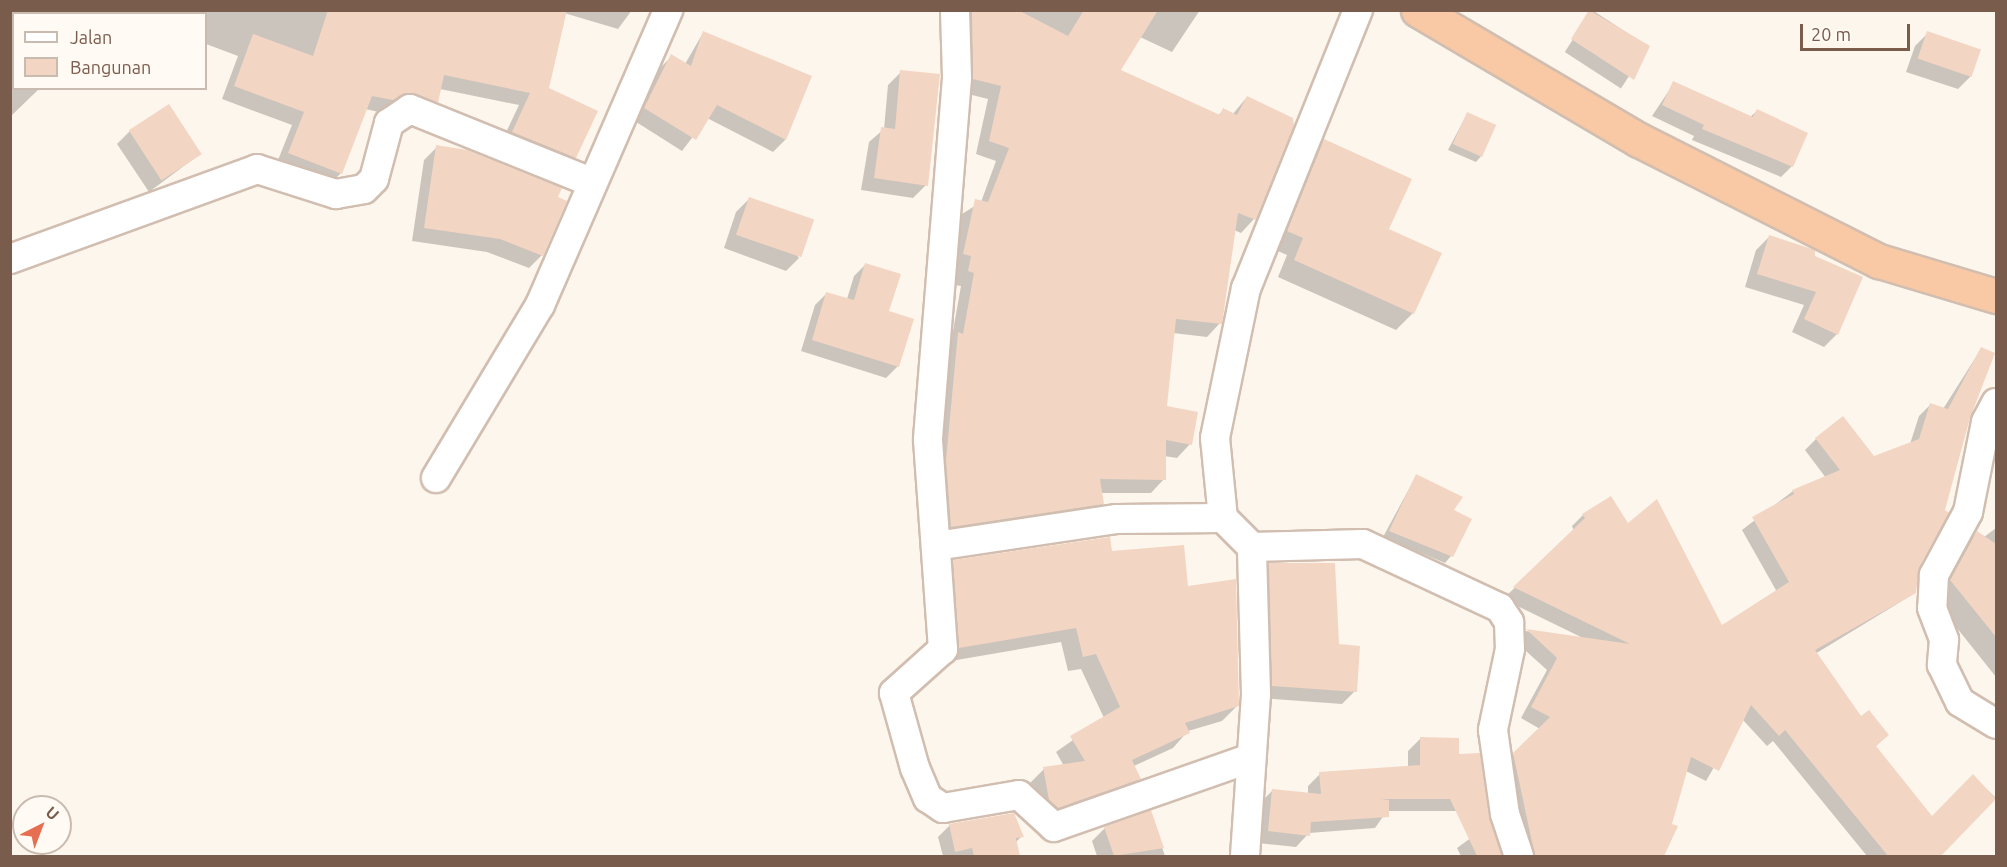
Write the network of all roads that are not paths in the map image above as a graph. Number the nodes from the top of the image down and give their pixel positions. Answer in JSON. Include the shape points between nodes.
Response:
{"nodes":[{"id":1,"x":668,"y":10,"type":"edge"},
{"id":2,"x":955,"y":10,"type":"edge"},
{"id":3,"x":1358,"y":10,"type":"edge"},
{"id":4,"x":1419,"y":10,"type":"edge"},
{"id":5,"x":593,"y":183,"type":"junction"},
{"id":6,"x":10,"y":260,"type":"edge"},
{"id":7,"x":1996,"y":296,"type":"edge"},
{"id":8,"x":1996,"y":403,"type":"edge"},
{"id":9,"x":436,"y":478,"type":"dead end"},
{"id":10,"x":1223,"y":518,"type":"junction"},
{"id":11,"x":936,"y":546,"type":"junction"},
{"id":12,"x":1252,"y":547,"type":"junction"},
{"id":13,"x":1996,"y":724,"type":"edge"},
{"id":14,"x":1251,"y":758,"type":"junction"},
{"id":15,"x":1245,"y":856,"type":"edge"},
{"id":16,"x":1520,"y":856,"type":"edge"}],
"edges":[{"from":1,"to":5,"type":"street"},
{"from":2,"to":11,"type":"street","via":[[957,78],[928,440]]},
{"from":3,"to":10,"type":"street","via":[[1246,288],[1215,438]]},
{"from":4,"to":7,"type":"highway","via":[[1639,140],[1879,261]]},
{"from":5,"to":6,"type":"street","via":[[410,109],[397,112],[389,123],[374,179],[364,189],[336,194],[257,169]]},
{"from":5,"to":9,"type":"street","via":[[540,305]]},
{"from":8,"to":13,"type":"street","via":[[1986,422],[1968,512],[1934,575],[1932,608],[1944,640],[1942,665],[1960,702]]},
{"from":10,"to":11,"type":"street","via":[[1117,519]]},
{"from":10,"to":12,"type":"street"},
{"from":11,"to":14,"type":"street","via":[[943,650],[894,693],[928,798],[943,808],[1018,795],[1054,827],[1069,826],[1129,798]]},
{"from":12,"to":14,"type":"street"},
{"from":12,"to":16,"type":"street","via":[[1363,544],[1500,608],[1509,622],[1510,649],[1493,730],[1505,814]]},
{"from":14,"to":15,"type":"street"}]}
